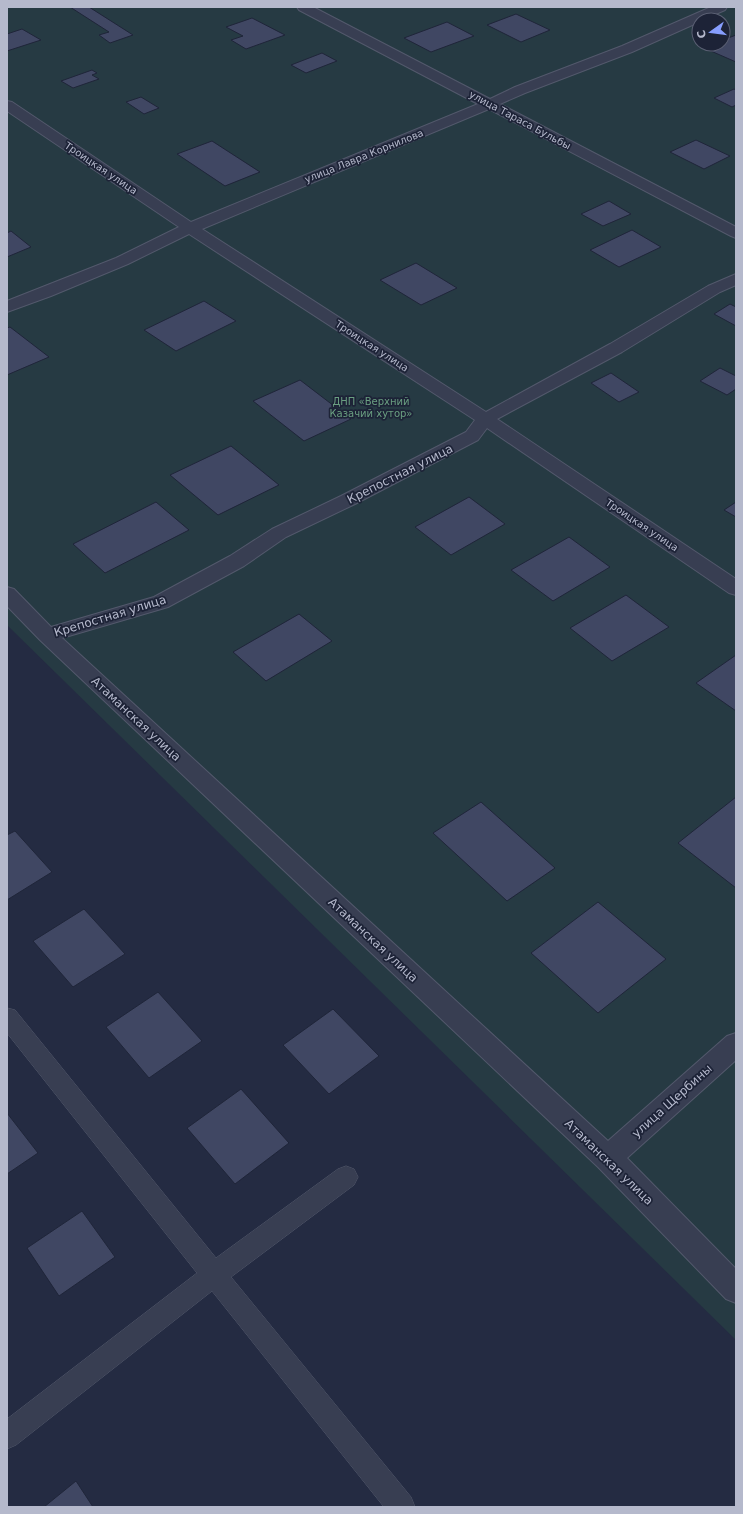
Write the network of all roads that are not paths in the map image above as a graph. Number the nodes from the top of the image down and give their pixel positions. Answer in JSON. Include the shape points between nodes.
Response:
{"nodes":[{"id":1,"x":303,"y":7,"type":"edge"},
{"id":2,"x":719,"y":9,"type":"edge"},
{"id":3,"x":490,"y":104,"type":"junction"},
{"id":4,"x":7,"y":105,"type":"edge"},
{"id":5,"x":190,"y":228,"type":"junction"},
{"id":6,"x":736,"y":233,"type":"edge"},
{"id":7,"x":736,"y":279,"type":"edge"},
{"id":8,"x":7,"y":307,"type":"edge"},
{"id":9,"x":485,"y":420,"type":"junction"},
{"id":10,"x":736,"y":588,"type":"edge"},
{"id":11,"x":7,"y":594,"type":"edge"},
{"id":12,"x":47,"y":635,"type":"junction"},
{"id":13,"x":7,"y":1018,"type":"edge"},
{"id":14,"x":736,"y":1044,"type":"edge"},
{"id":15,"x":608,"y":1158,"type":"junction"},
{"id":16,"x":346,"y":1177,"type":"dead end"},
{"id":17,"x":215,"y":1274,"type":"junction"},
{"id":18,"x":736,"y":1288,"type":"edge"},
{"id":19,"x":7,"y":1436,"type":"edge"},
{"id":20,"x":401,"y":1507,"type":"edge"}],
"edges":[{"from":1,"to":3,"type":"street","name":"улица Тараса Бульбы"},
{"from":2,"to":3,"type":"street","name":"улица Лавра Корнилова"},
{"from":3,"to":5,"type":"street","name":"улица Лавра Корнилова"},
{"from":3,"to":6,"type":"street","name":"улица Тараса Бульбы"},
{"from":4,"to":5,"type":"street","name":"Троицкая улица"},
{"from":5,"to":8,"type":"street","name":"улица Лавра Корнилова","via":[[122,261]]},
{"from":5,"to":9,"type":"street","name":"Троицкая улица"},
{"from":7,"to":9,"type":"street","name":"Крепостная улица","via":[[714,289],[616,348]]},
{"from":9,"to":10,"type":"street","name":"Троицкая улица"},
{"from":9,"to":12,"type":"street","name":"Крепостная улица","via":[[472,436],[279,533],[236,561],[161,602]]},
{"from":11,"to":12,"type":"street","name":"Атаманская улица"},
{"from":12,"to":15,"type":"street","name":"Атаманская улица"},
{"from":13,"to":17,"type":"lane"},
{"from":14,"to":15,"type":"street","name":"улица Щербины"},
{"from":15,"to":18,"type":"street","name":"Атаманская улица"},
{"from":16,"to":17,"type":"lane"},
{"from":17,"to":19,"type":"lane"},
{"from":17,"to":20,"type":"lane"}]}
